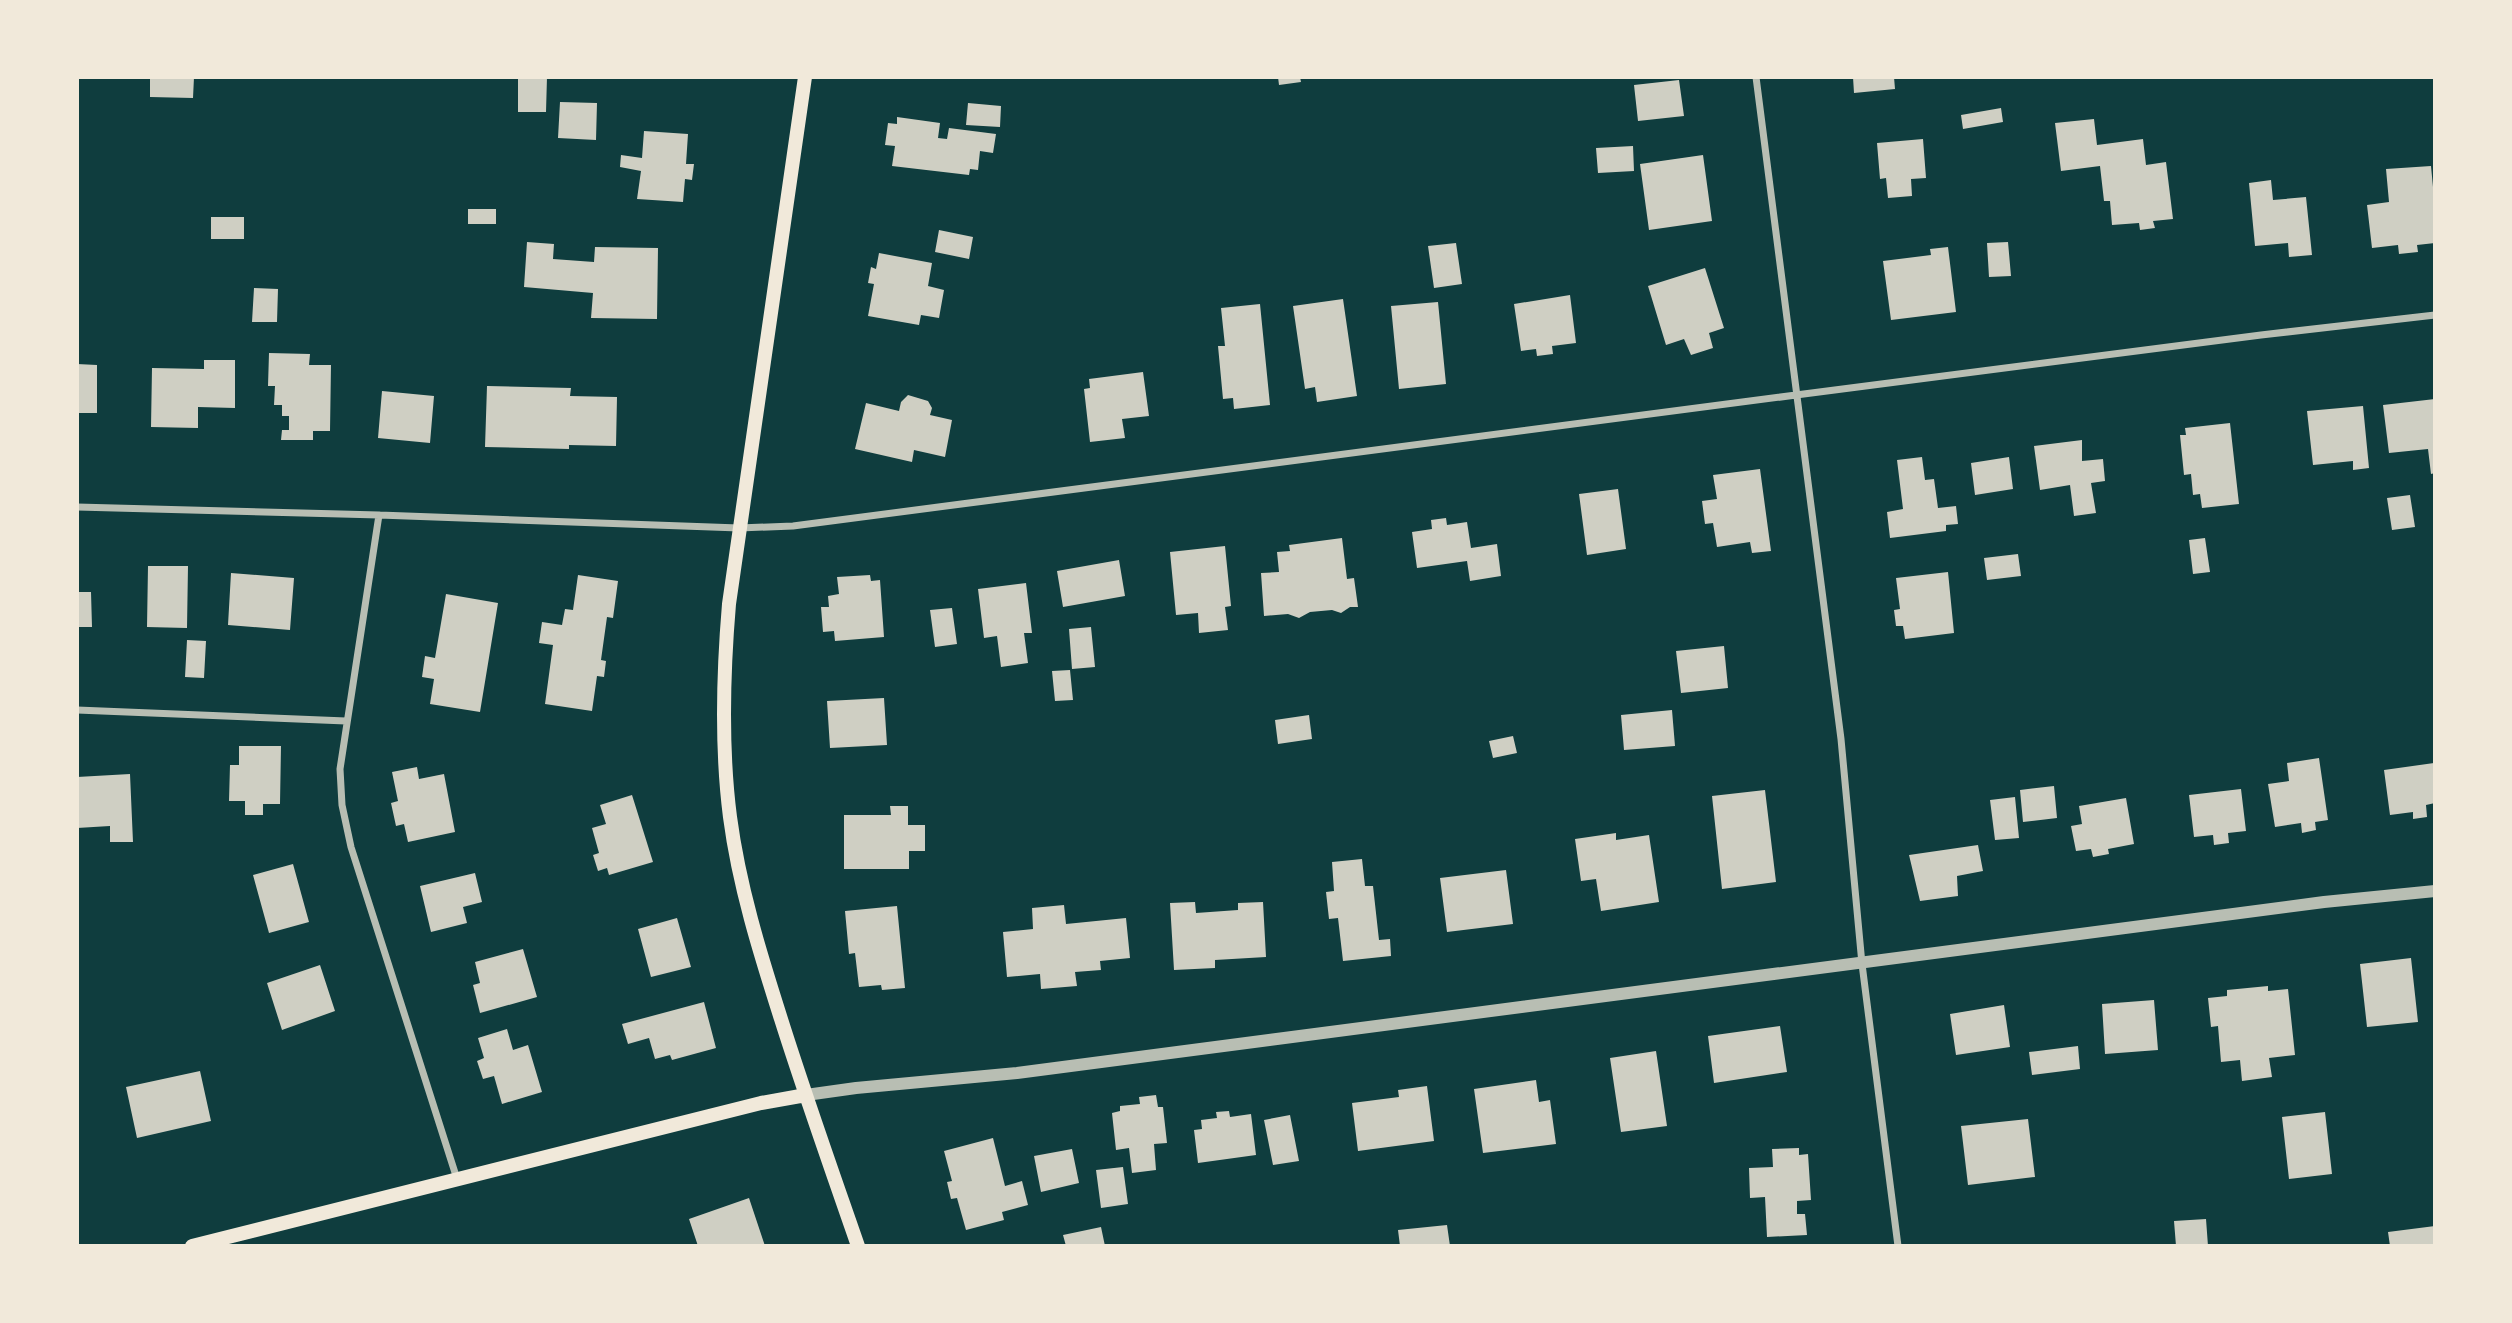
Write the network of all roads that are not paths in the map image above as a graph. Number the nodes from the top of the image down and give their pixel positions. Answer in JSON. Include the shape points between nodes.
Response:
{"nodes":[{"id":1,"x":805,"y":77,"type":"edge"},
{"id":2,"x":1756,"y":77,"type":"edge"},
{"id":3,"x":2435,"y":315,"type":"edge"},
{"id":4,"x":1796,"y":395,"type":"junction"},
{"id":5,"x":77,"y":507,"type":"edge"},
{"id":6,"x":379,"y":514,"type":"junction"},
{"id":7,"x":739,"y":528,"type":"junction"},
{"id":8,"x":77,"y":710,"type":"edge"},
{"id":9,"x":346,"y":721,"type":"junction"},
{"id":10,"x":2435,"y":891,"type":"edge"},
{"id":11,"x":1862,"y":964,"type":"junction"},
{"id":12,"x":806,"y":1096,"type":"junction"},
{"id":13,"x":457,"y":1179,"type":"junction"},
{"id":14,"x":192,"y":1246,"type":"edge"},
{"id":15,"x":858,"y":1246,"type":"edge"},
{"id":16,"x":1898,"y":1246,"type":"edge"}],
"edges":[{"from":1,"to":7,"type":"main road"},
{"from":2,"to":4,"type":"street"},
{"from":3,"to":4,"type":"street"},
{"from":4,"to":7,"type":"street","via":[[852,520]]},
{"from":4,"to":11,"type":"street","via":[[1841,739]]},
{"from":5,"to":6,"type":"street"},
{"from":6,"to":7,"type":"street"},
{"from":6,"to":9,"type":"street"},
{"from":7,"to":12,"type":"main road","via":[[723,672],[730,817],[757,945]]},
{"from":8,"to":9,"type":"street"},
{"from":9,"to":13,"type":"street","via":[[340,769],[351,847]]},
{"from":10,"to":11,"type":"street"},
{"from":11,"to":12,"type":"street"},
{"from":11,"to":16,"type":"street"},
{"from":12,"to":13,"type":"main road","via":[[761,1102]]},
{"from":12,"to":15,"type":"main road"},
{"from":13,"to":14,"type":"main road"}]}
